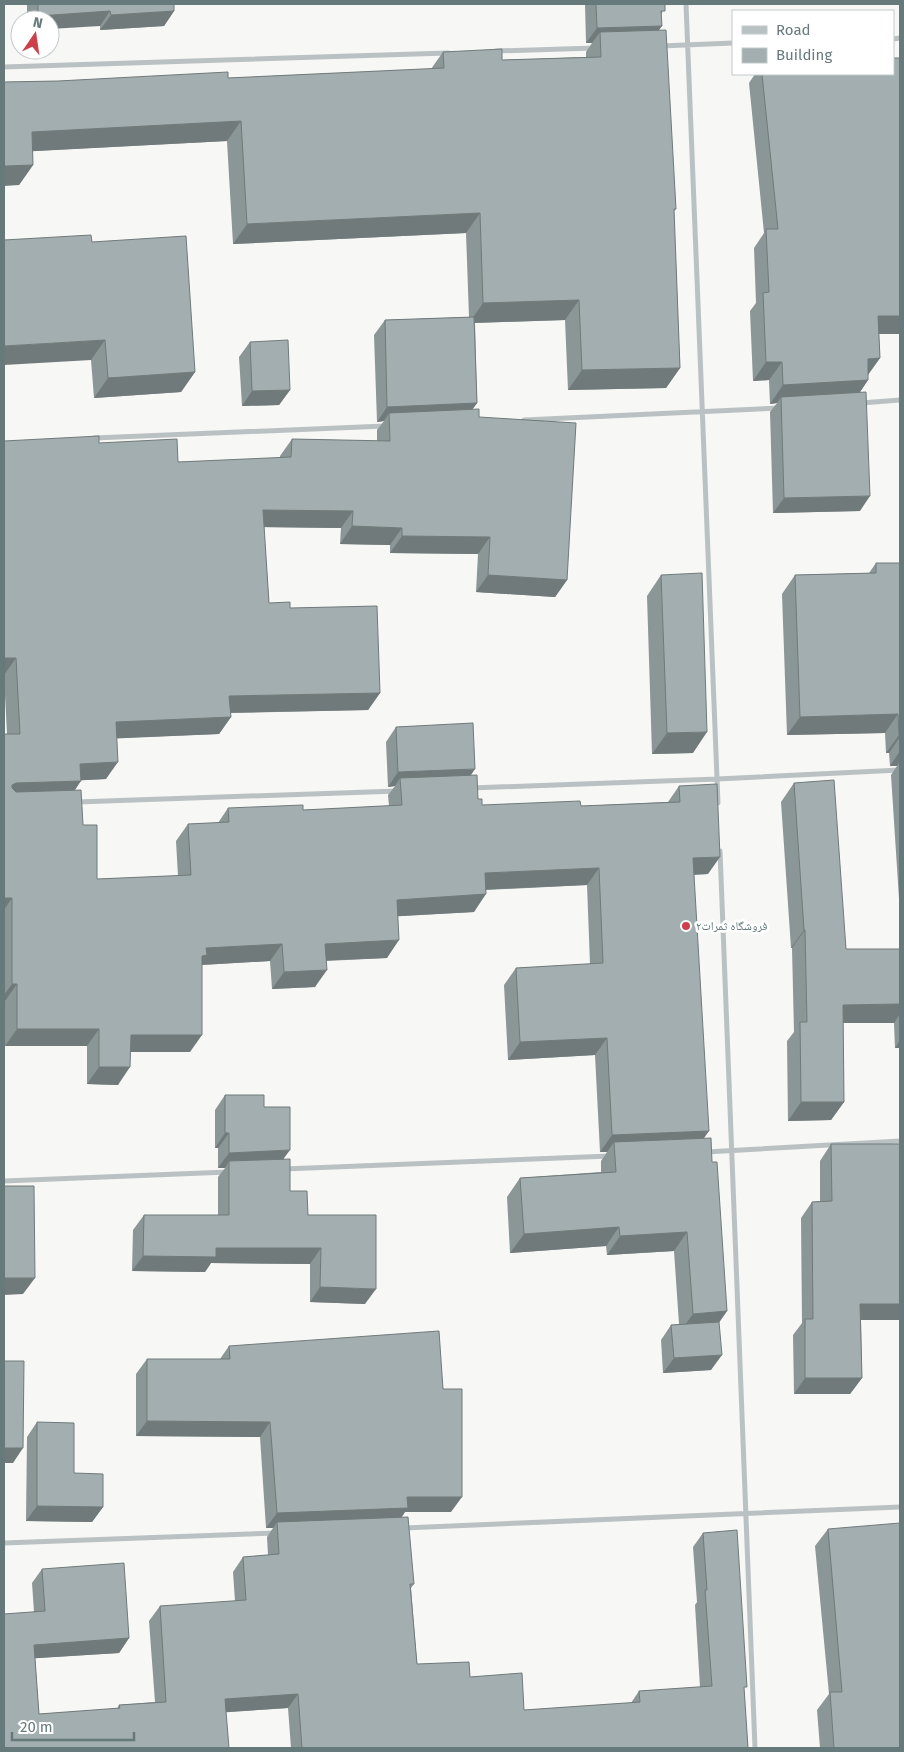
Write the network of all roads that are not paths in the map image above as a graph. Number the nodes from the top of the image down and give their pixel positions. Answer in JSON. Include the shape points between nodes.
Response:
{"nodes":[{"id":1,"x":686,"y":4,"type":"edge"},
{"id":2,"x":732,"y":43,"type":"edge"},
{"id":3,"x":688,"y":45,"type":"junction"},
{"id":4,"x":658,"y":46,"type":"edge"},
{"id":5,"x":598,"y":48,"type":"edge"},
{"id":6,"x":489,"y":51,"type":"edge"},
{"id":7,"x":450,"y":52,"type":"edge"},
{"id":8,"x":4,"y":67,"type":"edge"},
{"id":9,"x":900,"y":400,"type":"edge"},
{"id":10,"x":851,"y":403,"type":"edge"},
{"id":11,"x":791,"y":407,"type":"edge"},
{"id":12,"x":702,"y":412,"type":"junction"},
{"id":13,"x":522,"y":420,"type":"edge"},
{"id":14,"x":393,"y":426,"type":"edge"},
{"id":15,"x":84,"y":439,"type":"edge"},
{"id":16,"x":900,"y":770,"type":"edge"},
{"id":17,"x":717,"y":779,"type":"junction"},
{"id":18,"x":469,"y":788,"type":"edge"},
{"id":19,"x":400,"y":791,"type":"edge"},
{"id":20,"x":73,"y":802,"type":"edge"},
{"id":21,"x":718,"y":808,"type":"edge"},
{"id":22,"x":720,"y":848,"type":"edge"},
{"id":23,"x":900,"y":1141,"type":"edge"},
{"id":24,"x":732,"y":1151,"type":"junction"},
{"id":25,"x":702,"y":1152,"type":"edge"},
{"id":26,"x":612,"y":1156,"type":"edge"},
{"id":27,"x":273,"y":1170,"type":"edge"},
{"id":28,"x":233,"y":1172,"type":"edge"},
{"id":29,"x":4,"y":1181,"type":"edge"},
{"id":30,"x":900,"y":1507,"type":"edge"},
{"id":31,"x":746,"y":1514,"type":"junction"},
{"id":32,"x":400,"y":1528,"type":"edge"},
{"id":33,"x":281,"y":1532,"type":"edge"},
{"id":34,"x":4,"y":1543,"type":"edge"},
{"id":35,"x":755,"y":1748,"type":"edge"}],
"edges":[{"from":1,"to":3,"type":"street"},
{"from":2,"to":3,"type":"street"},
{"from":3,"to":4,"type":"street"},
{"from":3,"to":12,"type":"street"},
{"from":5,"to":6,"type":"street"},
{"from":7,"to":8,"type":"street"},
{"from":9,"to":10,"type":"street"},
{"from":11,"to":12,"type":"street"},
{"from":12,"to":13,"type":"street"},
{"from":12,"to":17,"type":"street"},
{"from":14,"to":15,"type":"street"},
{"from":16,"to":17,"type":"street"},
{"from":17,"to":18,"type":"street"},
{"from":17,"to":21,"type":"street"},
{"from":19,"to":20,"type":"street"},
{"from":22,"to":24,"type":"street"},
{"from":23,"to":24,"type":"street"},
{"from":24,"to":25,"type":"street"},
{"from":24,"to":31,"type":"street"},
{"from":26,"to":27,"type":"street"},
{"from":28,"to":29,"type":"street"},
{"from":30,"to":31,"type":"street"},
{"from":31,"to":32,"type":"street"},
{"from":31,"to":35,"type":"street"},
{"from":33,"to":34,"type":"street"}]}
